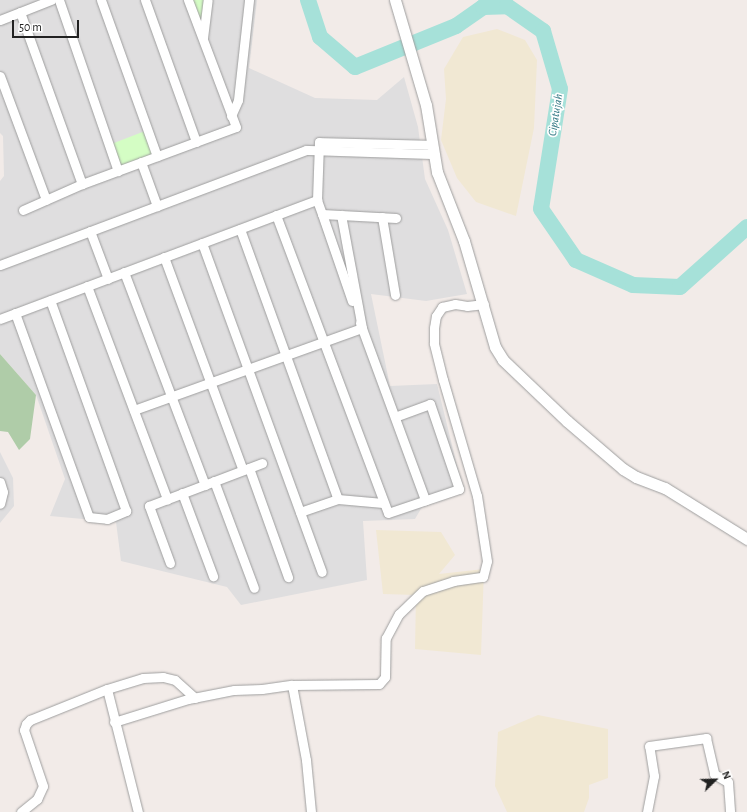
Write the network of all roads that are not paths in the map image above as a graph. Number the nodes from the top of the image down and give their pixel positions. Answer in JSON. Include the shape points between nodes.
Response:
{"nodes":[{"id":1,"x":51,"y":0,"type":"edge"},
{"id":2,"x":58,"y":0,"type":"edge"},
{"id":3,"x":101,"y":0,"type":"edge"},
{"id":4,"x":144,"y":0,"type":"edge"},
{"id":5,"x":188,"y":0,"type":"edge"},
{"id":6,"x":208,"y":0,"type":"edge"},
{"id":7,"x":249,"y":0,"type":"edge"},
{"id":8,"x":395,"y":0,"type":"edge"},
{"id":9,"x":36,"y":3,"type":"edge"},
{"id":10,"x":20,"y":12,"type":"junction"},
{"id":11,"x":0,"y":20,"type":"edge"},
{"id":12,"x":203,"y":40,"type":"junction"},
{"id":13,"x":0,"y":76,"type":"edge"},
{"id":14,"x":231,"y":116,"type":"junction"},
{"id":15,"x":196,"y":142,"type":"junction"},
{"id":16,"x":318,"y":150,"type":"junction"},
{"id":17,"x":433,"y":150,"type":"junction"},
{"id":18,"x":157,"y":156,"type":"junction"},
{"id":19,"x":141,"y":162,"type":"junction"},
{"id":20,"x":118,"y":171,"type":"junction"},
{"id":21,"x":82,"y":184,"type":"junction"},
{"id":22,"x":46,"y":200,"type":"junction"},
{"id":23,"x":317,"y":200,"type":"junction"},
{"id":24,"x":157,"y":206,"type":"junction"},
{"id":25,"x":23,"y":210,"type":"dead end"},
{"id":26,"x":322,"y":214,"type":"junction"},
{"id":27,"x":276,"y":215,"type":"junction"},
{"id":28,"x":341,"y":215,"type":"junction"},
{"id":29,"x":382,"y":217,"type":"junction"},
{"id":30,"x":396,"y":218,"type":"dead end"},
{"id":31,"x":240,"y":229,"type":"junction"},
{"id":32,"x":90,"y":231,"type":"junction"},
{"id":33,"x":202,"y":243,"type":"junction"},
{"id":34,"x":164,"y":258,"type":"junction"},
{"id":35,"x":0,"y":265,"type":"edge"},
{"id":36,"x":124,"y":272,"type":"junction"},
{"id":37,"x":108,"y":279,"type":"junction"},
{"id":38,"x":87,"y":286,"type":"junction"},
{"id":39,"x":395,"y":295,"type":"dead end"},
{"id":40,"x":50,"y":300,"type":"junction"},
{"id":41,"x":484,"y":304,"type":"junction"},
{"id":42,"x":15,"y":314,"type":"junction"},
{"id":43,"x":0,"y":319,"type":"edge"},
{"id":44,"x":362,"y":328,"type":"junction"},
{"id":45,"x":323,"y":342,"type":"junction"},
{"id":46,"x":286,"y":356,"type":"junction"},
{"id":47,"x":247,"y":367,"type":"junction"},
{"id":48,"x":210,"y":381,"type":"junction"},
{"id":49,"x":171,"y":395,"type":"junction"},
{"id":50,"x":134,"y":410,"type":"junction"},
{"id":51,"x":395,"y":417,"type":"junction"},
{"id":52,"x":262,"y":463,"type":"dead end"},
{"id":53,"x":246,"y":469,"type":"junction"},
{"id":54,"x":214,"y":481,"type":"junction"},
{"id":55,"x":0,"y":482,"type":"edge"},
{"id":56,"x":205,"y":485,"type":"junction"},
{"id":57,"x":182,"y":493,"type":"junction"},
{"id":58,"x":167,"y":499,"type":"junction"},
{"id":59,"x":338,"y":499,"type":"junction"},
{"id":60,"x":425,"y":500,"type":"junction"},
{"id":61,"x":383,"y":503,"type":"junction"},
{"id":62,"x":0,"y":504,"type":"edge"},
{"id":63,"x":300,"y":512,"type":"junction"},
{"id":64,"x":747,"y":539,"type":"edge"},
{"id":65,"x":170,"y":563,"type":"dead end"},
{"id":66,"x":322,"y":572,"type":"dead end"},
{"id":67,"x":213,"y":576,"type":"dead end"},
{"id":68,"x":288,"y":577,"type":"dead end"},
{"id":69,"x":254,"y":588,"type":"dead end"},
{"id":70,"x":292,"y":685,"type":"junction"},
{"id":71,"x":107,"y":689,"type":"junction"},
{"id":72,"x":195,"y":698,"type":"junction"},
{"id":73,"x":114,"y":722,"type":"junction"},
{"id":74,"x":21,"y":812,"type":"edge"},
{"id":75,"x":138,"y":812,"type":"edge"},
{"id":76,"x":311,"y":812,"type":"edge"},
{"id":77,"x":647,"y":812,"type":"edge"},
{"id":78,"x":730,"y":812,"type":"edge"}],
"edges":[{"from":1,"to":9,"type":"street"},
{"from":2,"to":20,"type":"street"},
{"from":3,"to":18,"type":"street"},
{"from":4,"to":15,"type":"street"},
{"from":5,"to":12,"type":"street"},
{"from":6,"to":12,"type":"street"},
{"from":7,"to":14,"type":"street","via":[[238,100]]},
{"from":8,"to":17,"type":"street","via":[[418,73]]},
{"from":9,"to":10,"type":"street"},
{"from":10,"to":11,"type":"street"},
{"from":10,"to":21,"type":"street"},
{"from":12,"to":14,"type":"street"},
{"from":13,"to":22,"type":"street"},
{"from":14,"to":15,"type":"street","via":[[236,127]]},
{"from":15,"to":18,"type":"street"},
{"from":16,"to":17,"type":"street"},
{"from":16,"to":23,"type":"street"},
{"from":16,"to":24,"type":"street","via":[[306,150]]},
{"from":17,"to":41,"type":"street","via":[[443,191],[455,216]]},
{"from":18,"to":19,"type":"street"},
{"from":19,"to":20,"type":"street"},
{"from":19,"to":24,"type":"street"},
{"from":20,"to":21,"type":"street"},
{"from":21,"to":22,"type":"street"},
{"from":22,"to":25,"type":"street"},
{"from":23,"to":26,"type":"street"},
{"from":23,"to":27,"type":"street"},
{"from":24,"to":32,"type":"street"},
{"from":26,"to":28,"type":"street"},
{"from":26,"to":44,"type":"street"},
{"from":27,"to":31,"type":"street"},
{"from":27,"to":45,"type":"street"},
{"from":28,"to":29,"type":"street"},
{"from":28,"to":44,"type":"street"},
{"from":29,"to":30,"type":"street"},
{"from":29,"to":39,"type":"street"},
{"from":31,"to":33,"type":"street"},
{"from":31,"to":46,"type":"street"},
{"from":32,"to":35,"type":"street"},
{"from":32,"to":37,"type":"street"},
{"from":33,"to":34,"type":"street"},
{"from":33,"to":47,"type":"street"},
{"from":34,"to":36,"type":"street"},
{"from":34,"to":48,"type":"street"},
{"from":36,"to":37,"type":"street"},
{"from":36,"to":49,"type":"street"},
{"from":37,"to":38,"type":"street"},
{"from":38,"to":40,"type":"street"},
{"from":38,"to":50,"type":"street"},
{"from":40,"to":42,"type":"street"},
{"from":40,"to":42,"type":"street","via":[[126,511],[107,519],[89,517]]},
{"from":41,"to":64,"type":"street","via":[[495,346],[503,360],[567,421],[623,469],[679,496]]},
{"from":41,"to":70,"type":"street","via":[[455,304],[442,308],[436,316],[434,343],[477,496],[487,561],[485,573],[478,579],[453,581],[422,591],[399,614],[386,638],[385,677],[379,684]]},
{"from":42,"to":43,"type":"street"},
{"from":44,"to":45,"type":"street"},
{"from":44,"to":51,"type":"street"},
{"from":45,"to":46,"type":"street"},
{"from":45,"to":61,"type":"street"},
{"from":46,"to":47,"type":"street"},
{"from":46,"to":59,"type":"street"},
{"from":47,"to":48,"type":"street"},
{"from":47,"to":63,"type":"street"},
{"from":48,"to":49,"type":"street"},
{"from":48,"to":53,"type":"street"},
{"from":49,"to":50,"type":"street"},
{"from":49,"to":56,"type":"street"},
{"from":50,"to":58,"type":"street"},
{"from":51,"to":60,"type":"street"},
{"from":51,"to":60,"type":"street","via":[[430,404],[459,489]]},
{"from":52,"to":53,"type":"street"},
{"from":53,"to":54,"type":"street"},
{"from":53,"to":68,"type":"street"},
{"from":54,"to":56,"type":"street"},
{"from":54,"to":69,"type":"street"},
{"from":55,"to":62,"type":"street","via":[[3,492]]},
{"from":56,"to":57,"type":"street"},
{"from":57,"to":58,"type":"street"},
{"from":57,"to":67,"type":"street"},
{"from":58,"to":65,"type":"street","via":[[149,506]]},
{"from":59,"to":61,"type":"street"},
{"from":59,"to":63,"type":"street"},
{"from":60,"to":61,"type":"street","via":[[388,513]]},
{"from":63,"to":66,"type":"street"},
{"from":70,"to":72,"type":"street","via":[[262,690],[234,690]]},
{"from":70,"to":76,"type":"street","via":[[306,760]]},
{"from":71,"to":72,"type":"street","via":[[143,678],[163,677],[183,684]]},
{"from":71,"to":73,"type":"street"},
{"from":71,"to":74,"type":"street","via":[[26,724],[24,730],[43,786],[37,799]]},
{"from":72,"to":73,"type":"street"},
{"from":73,"to":75,"type":"street"},
{"from":77,"to":78,"type":"street","via":[[654,776],[649,746],[706,738],[714,774],[728,782]]}]}
